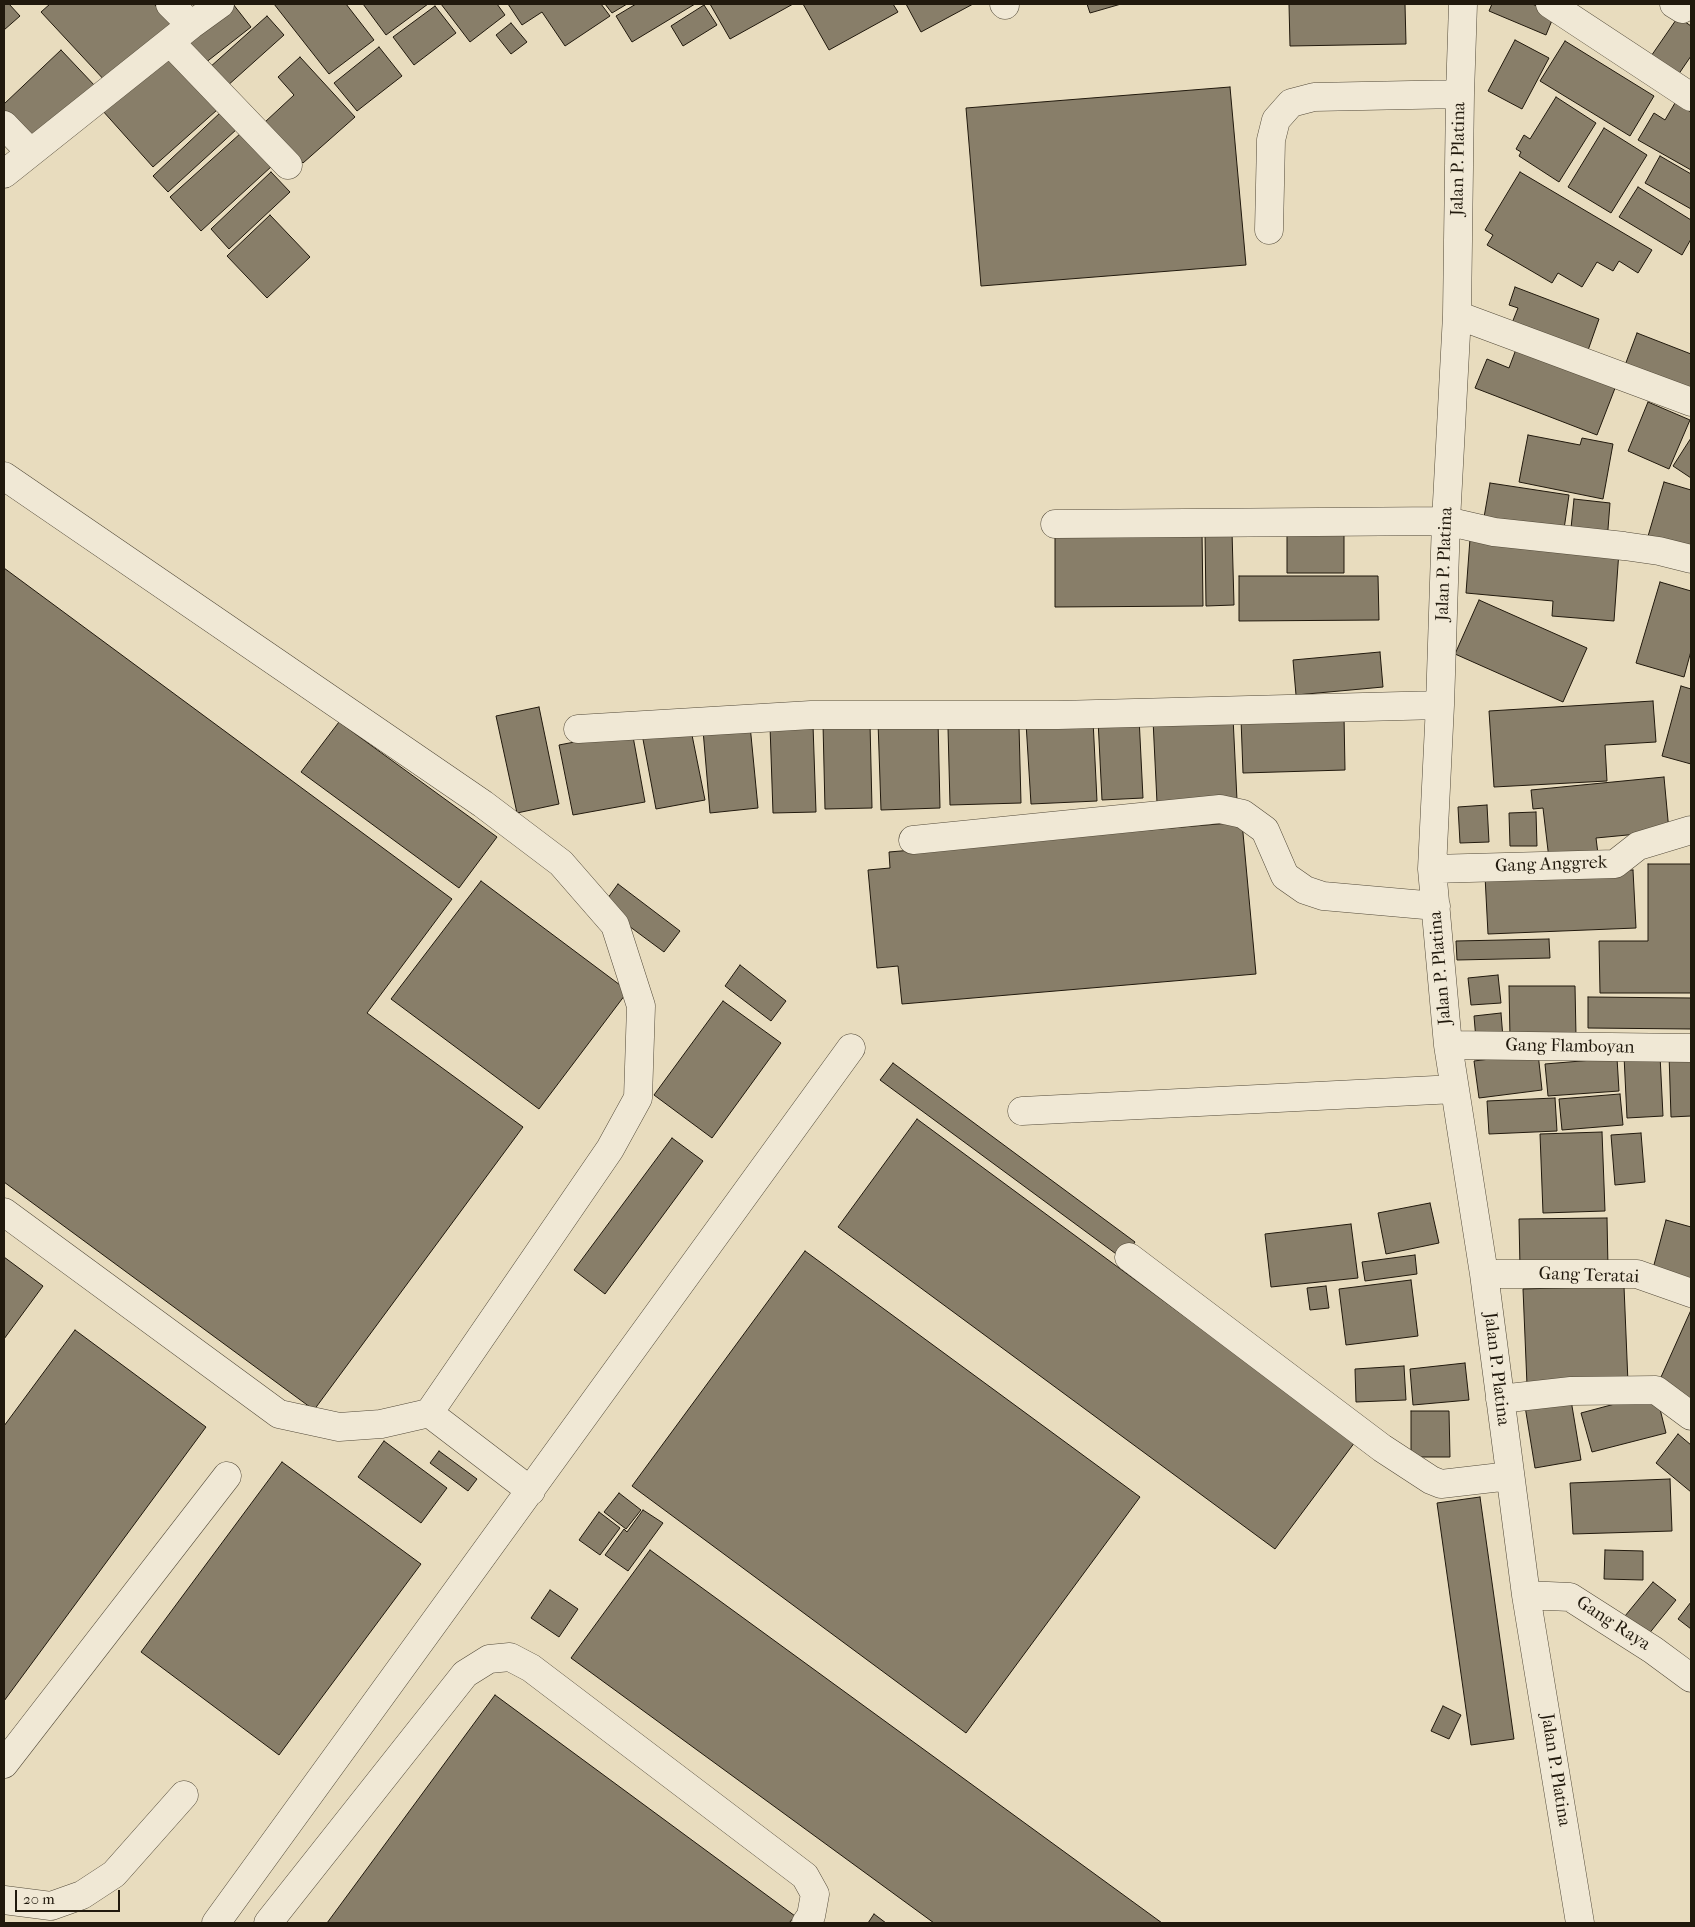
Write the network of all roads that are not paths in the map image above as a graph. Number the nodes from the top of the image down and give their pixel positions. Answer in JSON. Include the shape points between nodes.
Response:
{"nodes":[{"id":1,"x":170,"y":4,"type":"edge"},
{"id":2,"x":220,"y":4,"type":"edge"},
{"id":3,"x":1463,"y":4,"type":"edge"},
{"id":4,"x":1550,"y":4,"type":"edge"},
{"id":5,"x":191,"y":25,"type":"junction"},
{"id":6,"x":170,"y":42,"type":"junction"},
{"id":7,"x":1460,"y":94,"type":"junction"},
{"id":8,"x":1691,"y":97,"type":"edge"},
{"id":9,"x":4,"y":125,"type":"edge"},
{"id":10,"x":30,"y":152,"type":"junction"},
{"id":11,"x":288,"y":165,"type":"dead end"},
{"id":12,"x":4,"y":174,"type":"edge"},
{"id":13,"x":1269,"y":230,"type":"dead end"},
{"id":14,"x":1457,"y":315,"type":"junction"},
{"id":15,"x":1691,"y":402,"type":"edge"},
{"id":16,"x":4,"y":476,"type":"edge"},
{"id":17,"x":1446,"y":522,"type":"junction"},
{"id":18,"x":1055,"y":524,"type":"dead end"},
{"id":19,"x":1691,"y":559,"type":"edge"},
{"id":20,"x":1440,"y":705,"type":"junction"},
{"id":21,"x":578,"y":730,"type":"dead end"},
{"id":22,"x":1691,"y":830,"type":"edge"},
{"id":23,"x":912,"y":840,"type":"dead end"},
{"id":24,"x":1432,"y":869,"type":"junction"},
{"id":25,"x":1436,"y":906,"type":"junction"},
{"id":26,"x":1448,"y":1045,"type":"junction"},
{"id":27,"x":851,"y":1048,"type":"dead end"},
{"id":28,"x":1691,"y":1048,"type":"edge"},
{"id":29,"x":1455,"y":1089,"type":"junction"},
{"id":30,"x":1022,"y":1111,"type":"dead end"},
{"id":31,"x":4,"y":1212,"type":"edge"},
{"id":32,"x":1129,"y":1257,"type":"dead end"},
{"id":33,"x":1484,"y":1274,"type":"junction"},
{"id":34,"x":1691,"y":1293,"type":"edge"},
{"id":35,"x":1500,"y":1399,"type":"junction"},
{"id":36,"x":429,"y":1412,"type":"junction"},
{"id":37,"x":1691,"y":1416,"type":"edge"},
{"id":38,"x":227,"y":1476,"type":"dead end"},
{"id":39,"x":1510,"y":1476,"type":"junction"},
{"id":40,"x":530,"y":1491,"type":"junction"},
{"id":41,"x":1526,"y":1595,"type":"junction"},
{"id":42,"x":1691,"y":1678,"type":"edge"},
{"id":43,"x":4,"y":1764,"type":"edge"},
{"id":44,"x":184,"y":1795,"type":"dead end"},
{"id":45,"x":4,"y":1900,"type":"edge"},
{"id":46,"x":216,"y":1923,"type":"edge"},
{"id":47,"x":268,"y":1923,"type":"edge"},
{"id":48,"x":806,"y":1923,"type":"edge"},
{"id":49,"x":1580,"y":1923,"type":"edge"}],
"edges":[{"from":1,"to":5,"type":"street"},
{"from":2,"to":5,"type":"street"},
{"from":3,"to":7,"type":"street","name":"Jalan P. Platina"},
{"from":4,"to":8,"type":"street"},
{"from":5,"to":6,"type":"street"},
{"from":6,"to":10,"type":"street"},
{"from":6,"to":11,"type":"street"},
{"from":7,"to":13,"type":"street","via":[[1314,97],[1291,103],[1276,120],[1271,140]]},
{"from":7,"to":14,"type":"street","name":"Jalan P. Platina"},
{"from":9,"to":10,"type":"street"},
{"from":10,"to":12,"type":"street"},
{"from":14,"to":15,"type":"street"},
{"from":14,"to":17,"type":"street","name":"Jalan P. Platina"},
{"from":16,"to":36,"type":"street","via":[[483,804],[561,863],[616,925],[641,1006],[638,1098],[610,1149]]},
{"from":17,"to":18,"type":"street"},
{"from":17,"to":19,"type":"street","via":[[1494,532],[1650,550]]},
{"from":17,"to":20,"type":"street","name":"Jalan P. Platina"},
{"from":20,"to":21,"type":"street","via":[[1058,715],[811,715]]},
{"from":20,"to":24,"type":"street","name":"Jalan P. Platina"},
{"from":22,"to":24,"type":"street","name":"Gang Anggrek","via":[[1638,846],[1615,864]]},
{"from":23,"to":25,"type":"street","via":[[1220,810],[1243,814],[1266,830],[1285,876],[1305,890],[1323,896]]},
{"from":24,"to":25,"type":"street","name":"Jalan P. Platina"},
{"from":25,"to":26,"type":"street","name":"Jalan P. Platina"},
{"from":26,"to":28,"type":"street","name":"Gang Flamboyan"},
{"from":26,"to":29,"type":"street","name":"Jalan P. Platina"},
{"from":27,"to":40,"type":"street"},
{"from":29,"to":30,"type":"street"},
{"from":29,"to":33,"type":"street","name":"Jalan P. Platina"},
{"from":31,"to":36,"type":"street","via":[[279,1414],[339,1427],[381,1424]]},
{"from":32,"to":39,"type":"street","via":[[1382,1448],[1431,1480],[1441,1484]]},
{"from":33,"to":34,"type":"street","name":"Gang Teratai","via":[[1637,1274]]},
{"from":33,"to":35,"type":"street","name":"Jalan P. Platina"},
{"from":35,"to":37,"type":"street","via":[[1571,1390],[1656,1390]]},
{"from":35,"to":39,"type":"street","name":"Jalan P. Platina"},
{"from":36,"to":40,"type":"street"},
{"from":38,"to":43,"type":"street"},
{"from":39,"to":41,"type":"street","name":"Jalan P. Platina"},
{"from":40,"to":46,"type":"street"},
{"from":41,"to":42,"type":"street","name":"Gang Raya","via":[[1570,1597]]},
{"from":41,"to":49,"type":"street","name":"Jalan P. Platina"},
{"from":44,"to":45,"type":"street","via":[[114,1874],[82,1895],[51,1906]]},
{"from":47,"to":48,"type":"street","via":[[465,1674],[489,1659],[510,1657],[531,1668],[805,1876],[815,1894],[811,1916]]}]}
